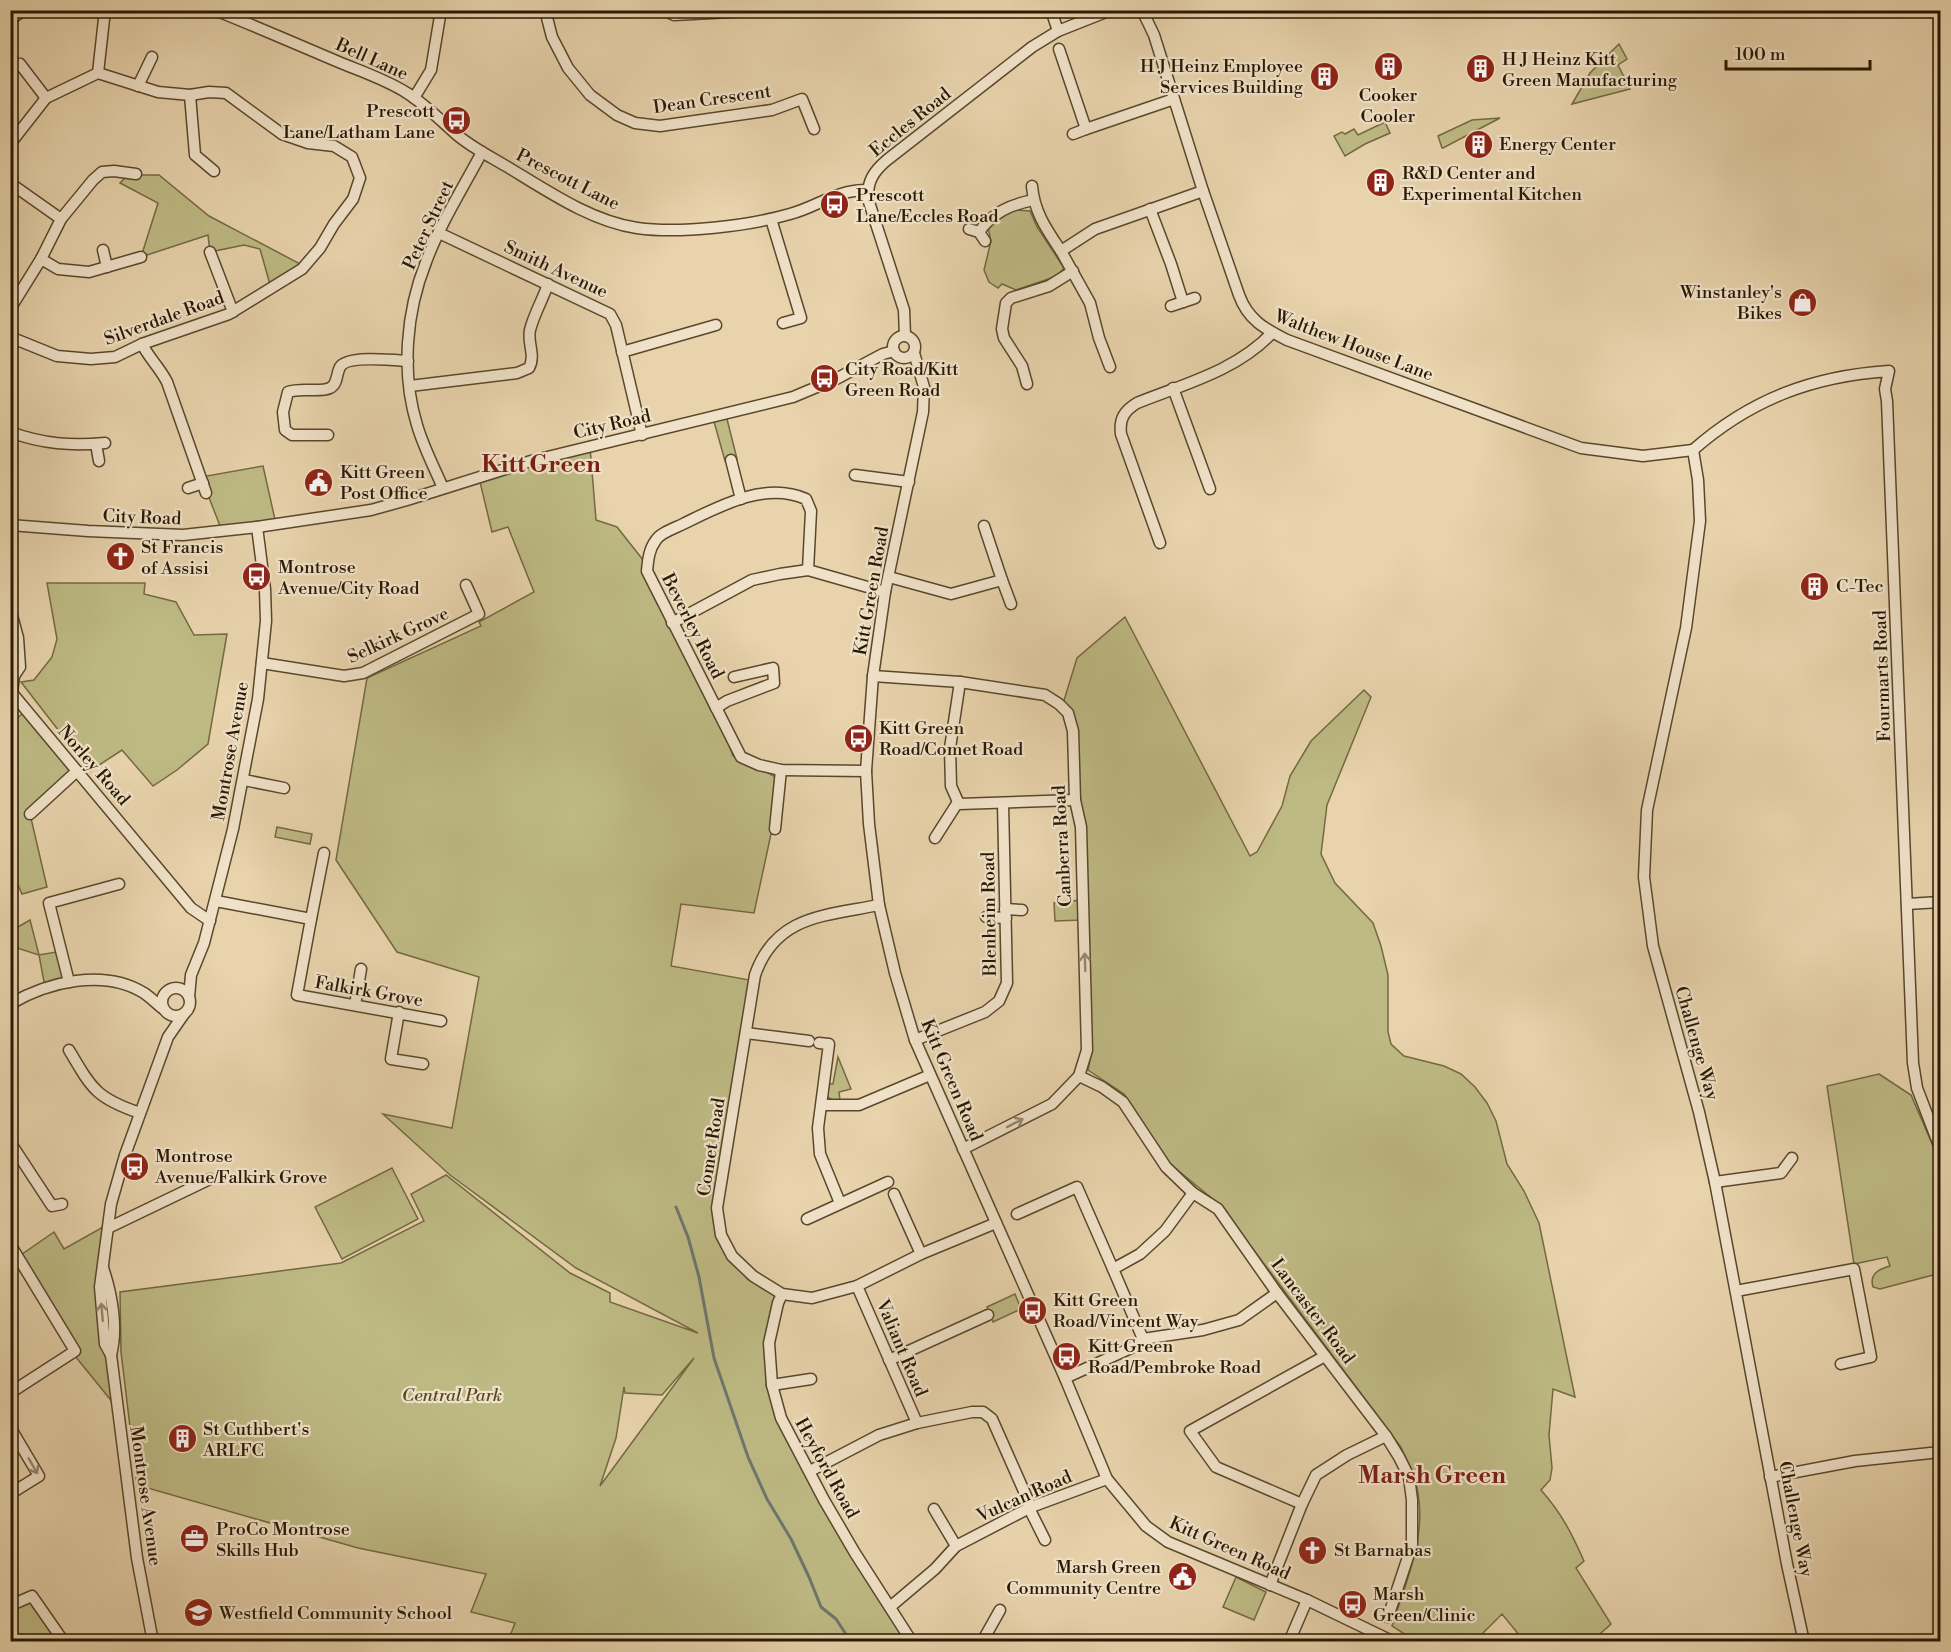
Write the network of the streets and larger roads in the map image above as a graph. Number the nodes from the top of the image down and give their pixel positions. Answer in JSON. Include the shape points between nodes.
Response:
{"nodes":[{"id":1,"x":24,"y":10,"type":"edge"},
{"id":2,"x":105,"y":10,"type":"edge"},
{"id":3,"x":215,"y":10,"type":"edge"},
{"id":4,"x":441,"y":10,"type":"edge"},
{"id":5,"x":545,"y":10,"type":"edge"},
{"id":6,"x":664,"y":10,"type":"edge"},
{"id":7,"x":767,"y":10,"type":"edge"},
{"id":8,"x":1051,"y":10,"type":"edge"},
{"id":9,"x":1111,"y":10,"type":"edge"},
{"id":10,"x":1142,"y":10,"type":"edge"},
{"id":11,"x":10,"y":20,"type":"edge"},
{"id":12,"x":1058,"y":31,"type":"junction"},
{"id":13,"x":1059,"y":49,"type":"dead end"},
{"id":14,"x":152,"y":57,"type":"dead end"},
{"id":15,"x":10,"y":70,"type":"edge"},
{"id":16,"x":98,"y":73,"type":"junction"},
{"id":17,"x":138,"y":86,"type":"junction"},
{"id":18,"x":190,"y":95,"type":"junction"},
{"id":19,"x":46,"y":98,"type":"junction"},
{"id":20,"x":414,"y":98,"type":"junction"},
{"id":21,"x":1174,"y":99,"type":"junction"},
{"id":22,"x":814,"y":129,"type":"dead end"},
{"id":23,"x":1086,"y":129,"type":"junction"},
{"id":24,"x":1073,"y":134,"type":"dead end"},
{"id":25,"x":10,"y":144,"type":"edge"},
{"id":26,"x":482,"y":152,"type":"junction"},
{"id":27,"x":214,"y":171,"type":"dead end"},
{"id":28,"x":136,"y":174,"type":"dead end"},
{"id":29,"x":10,"y":183,"type":"edge"},
{"id":30,"x":1032,"y":186,"type":"dead end"},
{"id":31,"x":868,"y":190,"type":"junction"},
{"id":32,"x":1203,"y":191,"type":"junction"},
{"id":33,"x":1033,"y":200,"type":"junction"},
{"id":34,"x":1150,"y":209,"type":"junction"},
{"id":35,"x":61,"y":219,"type":"junction"},
{"id":36,"x":771,"y":219,"type":"junction"},
{"id":37,"x":439,"y":232,"type":"junction"},
{"id":38,"x":978,"y":234,"type":"dead end"},
{"id":39,"x":103,"y":250,"type":"dead end"},
{"id":40,"x":1061,"y":251,"type":"junction"},
{"id":41,"x":210,"y":252,"type":"dead end"},
{"id":42,"x":141,"y":257,"type":"dead end"},
{"id":43,"x":41,"y":259,"type":"junction"},
{"id":44,"x":106,"y":267,"type":"junction"},
{"id":45,"x":1074,"y":271,"type":"junction"},
{"id":46,"x":548,"y":284,"type":"junction"},
{"id":47,"x":1195,"y":298,"type":"dead end"},
{"id":48,"x":1182,"y":302,"type":"junction"},
{"id":49,"x":1171,"y":306,"type":"dead end"},
{"id":50,"x":10,"y":309,"type":"edge"},
{"id":51,"x":233,"y":312,"type":"junction"},
{"id":52,"x":783,"y":323,"type":"dead end"},
{"id":53,"x":716,"y":326,"type":"dead end"},
{"id":54,"x":1272,"y":333,"type":"junction"},
{"id":55,"x":905,"y":336,"type":"junction"},
{"id":56,"x":10,"y":337,"type":"edge"},
{"id":57,"x":142,"y":344,"type":"junction"},
{"id":58,"x":894,"y":351,"type":"junction"},
{"id":59,"x":622,"y":352,"type":"junction"},
{"id":60,"x":914,"y":352,"type":"junction"},
{"id":61,"x":408,"y":361,"type":"junction"},
{"id":62,"x":1110,"y":367,"type":"dead end"},
{"id":63,"x":1027,"y":384,"type":"dead end"},
{"id":64,"x":410,"y":386,"type":"junction"},
{"id":65,"x":1173,"y":388,"type":"junction"},
{"id":66,"x":10,"y":432,"type":"edge"},
{"id":67,"x":328,"y":435,"type":"dead end"},
{"id":68,"x":642,"y":435,"type":"junction"},
{"id":69,"x":1693,"y":450,"type":"junction"},
{"id":70,"x":731,"y":460,"type":"dead end"},
{"id":71,"x":99,"y":461,"type":"dead end"},
{"id":72,"x":855,"y":475,"type":"dead end"},
{"id":73,"x":909,"y":482,"type":"junction"},
{"id":74,"x":188,"y":488,"type":"dead end"},
{"id":75,"x":444,"y":488,"type":"junction"},
{"id":76,"x":1210,"y":489,"type":"dead end"},
{"id":77,"x":741,"y":499,"type":"junction"},
{"id":78,"x":10,"y":525,"type":"edge"},
{"id":79,"x":984,"y":526,"type":"dead end"},
{"id":80,"x":257,"y":527,"type":"junction"},
{"id":81,"x":1160,"y":543,"type":"dead end"},
{"id":82,"x":808,"y":570,"type":"junction"},
{"id":83,"x":889,"y":577,"type":"junction"},
{"id":84,"x":1002,"y":580,"type":"junction"},
{"id":85,"x":466,"y":585,"type":"dead end"},
{"id":86,"x":885,"y":592,"type":"junction"},
{"id":87,"x":1011,"y":604,"type":"dead end"},
{"id":88,"x":10,"y":609,"type":"edge"},
{"id":89,"x":672,"y":622,"type":"junction"},
{"id":90,"x":262,"y":663,"type":"junction"},
{"id":91,"x":873,"y":676,"type":"junction"},
{"id":92,"x":734,"y":677,"type":"dead end"},
{"id":93,"x":960,"y":682,"type":"junction"},
{"id":94,"x":716,"y":708,"type":"junction"},
{"id":95,"x":77,"y":771,"type":"junction"},
{"id":96,"x":781,"y":771,"type":"junction"},
{"id":97,"x":866,"y":771,"type":"junction"},
{"id":98,"x":244,"y":780,"type":"junction"},
{"id":99,"x":284,"y":788,"type":"dead end"},
{"id":100,"x":1076,"y":800,"type":"junction"},
{"id":101,"x":958,"y":802,"type":"junction"},
{"id":102,"x":1003,"y":804,"type":"junction"},
{"id":103,"x":30,"y":814,"type":"dead end"},
{"id":104,"x":775,"y":829,"type":"dead end"},
{"id":105,"x":935,"y":838,"type":"dead end"},
{"id":106,"x":324,"y":853,"type":"dead end"},
{"id":107,"x":119,"y":884,"type":"dead end"},
{"id":108,"x":216,"y":901,"type":"junction"},
{"id":109,"x":1941,"y":902,"type":"edge"},
{"id":110,"x":1907,"y":904,"type":"junction"},
{"id":111,"x":879,"y":905,"type":"junction"},
{"id":112,"x":1022,"y":910,"type":"dead end"},
{"id":113,"x":1006,"y":913,"type":"junction"},
{"id":114,"x":986,"y":917,"type":"dead end"},
{"id":115,"x":311,"y":919,"type":"junction"},
{"id":116,"x":210,"y":921,"type":"junction"},
{"id":117,"x":361,"y":969,"type":"dead end"},
{"id":118,"x":191,"y":975,"type":"junction"},
{"id":119,"x":69,"y":982,"type":"junction"},
{"id":120,"x":171,"y":989,"type":"junction"},
{"id":121,"x":142,"y":992,"type":"junction"},
{"id":122,"x":189,"y":997,"type":"junction"},
{"id":123,"x":10,"y":1005,"type":"edge"},
{"id":124,"x":355,"y":1005,"type":"junction"},
{"id":125,"x":163,"y":1009,"type":"junction"},
{"id":126,"x":399,"y":1012,"type":"junction"},
{"id":127,"x":184,"y":1014,"type":"junction"},
{"id":128,"x":441,"y":1021,"type":"dead end"},
{"id":129,"x":746,"y":1033,"type":"junction"},
{"id":130,"x":168,"y":1037,"type":"junction"},
{"id":131,"x":915,"y":1040,"type":"junction"},
{"id":132,"x":69,"y":1050,"type":"dead end"},
{"id":133,"x":423,"y":1064,"type":"dead end"},
{"id":134,"x":930,"y":1075,"type":"junction"},
{"id":135,"x":1079,"y":1076,"type":"junction"},
{"id":136,"x":822,"y":1105,"type":"junction"},
{"id":137,"x":140,"y":1113,"type":"junction"},
{"id":138,"x":10,"y":1142,"type":"edge"},
{"id":139,"x":1941,"y":1148,"type":"edge"},
{"id":140,"x":963,"y":1149,"type":"junction"},
{"id":141,"x":1792,"y":1158,"type":"dead end"},
{"id":142,"x":210,"y":1179,"type":"dead end"},
{"id":143,"x":888,"y":1182,"type":"dead end"},
{"id":144,"x":1715,"y":1182,"type":"junction"},
{"id":145,"x":1193,"y":1193,"type":"junction"},
{"id":146,"x":894,"y":1194,"type":"dead end"},
{"id":147,"x":840,"y":1203,"type":"junction"},
{"id":148,"x":62,"y":1204,"type":"dead end"},
{"id":149,"x":1017,"y":1214,"type":"dead end"},
{"id":150,"x":807,"y":1219,"type":"dead end"},
{"id":151,"x":996,"y":1223,"type":"junction"},
{"id":152,"x":108,"y":1228,"type":"junction"},
{"id":153,"x":10,"y":1244,"type":"edge"},
{"id":154,"x":921,"y":1254,"type":"junction"},
{"id":155,"x":1113,"y":1269,"type":"junction"},
{"id":156,"x":857,"y":1286,"type":"junction"},
{"id":157,"x":1736,"y":1291,"type":"junction"},
{"id":158,"x":1277,"y":1293,"type":"junction"},
{"id":159,"x":782,"y":1294,"type":"junction"},
{"id":160,"x":988,"y":1315,"type":"dead end"},
{"id":161,"x":1143,"y":1339,"type":"junction"},
{"id":162,"x":1325,"y":1356,"type":"junction"},
{"id":163,"x":889,"y":1360,"type":"junction"},
{"id":164,"x":1841,"y":1364,"type":"dead end"},
{"id":165,"x":1065,"y":1378,"type":"junction"},
{"id":166,"x":811,"y":1379,"type":"dead end"},
{"id":167,"x":772,"y":1385,"type":"junction"},
{"id":168,"x":10,"y":1393,"type":"edge"},
{"id":169,"x":916,"y":1423,"type":"junction"},
{"id":170,"x":10,"y":1427,"type":"edge"},
{"id":171,"x":1386,"y":1436,"type":"junction"},
{"id":172,"x":1941,"y":1452,"type":"edge"},
{"id":173,"x":810,"y":1471,"type":"junction"},
{"id":174,"x":1770,"y":1477,"type":"junction"},
{"id":175,"x":1107,"y":1479,"type":"junction"},
{"id":176,"x":10,"y":1494,"type":"edge"},
{"id":177,"x":1302,"y":1504,"type":"junction"},
{"id":178,"x":1030,"y":1508,"type":"junction"},
{"id":179,"x":934,"y":1509,"type":"dead end"},
{"id":180,"x":1045,"y":1540,"type":"dead end"},
{"id":181,"x":956,"y":1546,"type":"junction"},
{"id":182,"x":1270,"y":1585,"type":"junction"},
{"id":183,"x":1307,"y":1600,"type":"junction"},
{"id":184,"x":16,"y":1603,"type":"dead end"},
{"id":185,"x":890,"y":1606,"type":"junction"},
{"id":186,"x":1000,"y":1610,"type":"dead end"},
{"id":187,"x":1388,"y":1617,"type":"dead end"},
{"id":188,"x":64,"y":1641,"type":"edge"},
{"id":189,"x":153,"y":1641,"type":"edge"},
{"id":190,"x":912,"y":1641,"type":"edge"},
{"id":191,"x":982,"y":1641,"type":"edge"},
{"id":192,"x":1289,"y":1641,"type":"edge"},
{"id":193,"x":1394,"y":1641,"type":"edge"},
{"id":194,"x":1804,"y":1641,"type":"edge"}],
"edges":[{"from":1,"to":11,"type":"street"},
{"from":2,"to":16,"type":"street"},
{"from":3,"to":20,"type":"street","name":"Bell Lane"},
{"from":4,"to":20,"type":"street","via":[[431,70]]},
{"from":5,"to":22,"type":"street","name":"Dean Crescent","via":[[552,37],[568,68],[590,95],[635,123],[660,126],[772,110],[801,99]]},
{"from":6,"to":7,"type":"street","via":[[674,15]]},
{"from":8,"to":12,"type":"street"},
{"from":9,"to":12,"type":"street","name":"Eccles Road"},
{"from":10,"to":21,"type":"street","name":"Walthew House Lane"},
{"from":12,"to":31,"type":"street","name":"Eccles Road","via":[[887,160],[873,174]]},
{"from":13,"to":23,"type":"street","via":[[1070,66]]},
{"from":14,"to":17,"type":"street"},
{"from":15,"to":19,"type":"street","via":[[20,64]]},
{"from":16,"to":17,"type":"street","name":"Silverdale Road"},
{"from":16,"to":19,"type":"street"},
{"from":17,"to":18,"type":"street","name":"Silverdale Road"},
{"from":18,"to":27,"type":"street","via":[[195,155]]},
{"from":18,"to":51,"type":"street","name":"Silverdale Road","via":[[226,93],[282,134],[334,146],[352,157],[360,178],[353,199],[302,269]]},
{"from":19,"to":25,"type":"street"},
{"from":20,"to":26,"type":"street","name":"Prescott Lane"},
{"from":21,"to":23,"type":"street"},
{"from":21,"to":32,"type":"street","name":"Walthew House Lane"},
{"from":23,"to":24,"type":"street"},
{"from":26,"to":36,"type":"street","name":"Prescott Lane","via":[[581,209],[622,225],[687,229]]},
{"from":26,"to":37,"type":"street","name":"Peter Street"},
{"from":28,"to":35,"type":"street","via":[[102,172]]},
{"from":29,"to":35,"type":"street"},
{"from":30,"to":33,"type":"street"},
{"from":31,"to":36,"type":"street","name":"Prescott Lane","via":[[837,194],[805,210]]},
{"from":31,"to":55,"type":"street","via":[[904,310]]},
{"from":32,"to":34,"type":"street"},
{"from":32,"to":54,"type":"street","name":"Walthew House Lane","via":[[1243,305],[1253,320]]},
{"from":33,"to":38,"type":"street","via":[[1002,210]]},
{"from":33,"to":40,"type":"street"},
{"from":34,"to":40,"type":"street","via":[[1095,229]]},
{"from":34,"to":48,"type":"street"},
{"from":35,"to":43,"type":"street"},
{"from":36,"to":52,"type":"street","via":[[801,318]]},
{"from":37,"to":46,"type":"street","name":"Smith Avenue"},
{"from":37,"to":61,"type":"street","name":"Peter Street","via":[[415,298]]},
{"from":39,"to":44,"type":"street"},
{"from":40,"to":45,"type":"street"},
{"from":41,"to":51,"type":"street"},
{"from":42,"to":44,"type":"street"},
{"from":43,"to":44,"type":"street","via":[[58,269],[88,272]]},
{"from":43,"to":50,"type":"street"},
{"from":45,"to":62,"type":"street","via":[[1090,303]]},
{"from":45,"to":63,"type":"street","via":[[1049,286],[1006,296],[1004,338],[1022,366]]},
{"from":46,"to":59,"type":"street","name":"Smith Avenue","via":[[610,314]]},
{"from":46,"to":64,"type":"street","via":[[531,329],[529,368],[517,373]]},
{"from":47,"to":48,"type":"street"},
{"from":48,"to":49,"type":"street"},
{"from":51,"to":57,"type":"street","name":"Silverdale Road"},
{"from":53,"to":59,"type":"street"},
{"from":54,"to":65,"type":"street","via":[[1228,367]]},
{"from":54,"to":69,"type":"street","name":"Walthew House Lane","via":[[1581,448],[1643,456]]},
{"from":55,"to":58,"type":"street","via":[[896,340]]},
{"from":55,"to":60,"type":"street","via":[[914,342]]},
{"from":56,"to":57,"type":"street","name":"Silverdale Road","via":[[57,356],[91,359],[115,357]]},
{"from":57,"to":74,"type":"street","via":[[167,382],[205,488]]},
{"from":58,"to":60,"type":"street","via":[[902,358]]},
{"from":58,"to":68,"type":"street","name":"City Road","via":[[793,398]]},
{"from":59,"to":68,"type":"street","name":"Smith Avenue"},
{"from":60,"to":73,"type":"street","name":"Kitt Green Road","via":[[924,397]]},
{"from":61,"to":64,"type":"street","name":"Peter Street"},
{"from":61,"to":67,"type":"street","via":[[348,360],[329,389],[288,392],[283,412],[285,430],[292,435]]},
{"from":64,"to":75,"type":"street","name":"Peter Street","via":[[417,424]]},
{"from":65,"to":76,"type":"street"},
{"from":65,"to":81,"type":"street","via":[[1130,408],[1121,422],[1121,434]]},
{"from":66,"to":71,"type":"street","via":[[35,441],[101,444]]},
{"from":68,"to":75,"type":"street","name":"City Road","via":[[531,461]]},
{"from":69,"to":110,"type":"street","name":"Fourmarts Road","via":[[1740,414],[1781,393],[1835,378],[1889,371],[1885,389]]},
{"from":69,"to":144,"type":"street","name":"Challenge Way","via":[[1700,521],[1686,628],[1647,810],[1644,877],[1653,946]]},
{"from":70,"to":77,"type":"street"},
{"from":72,"to":73,"type":"street"},
{"from":73,"to":83,"type":"street","name":"Kitt Green Road"},
{"from":75,"to":80,"type":"street","name":"City Road","via":[[371,510]]},
{"from":77,"to":82,"type":"street","name":"Beverley Road","via":[[776,494],[806,499],[812,511]]},
{"from":77,"to":89,"type":"street","name":"Beverley Road","via":[[657,538],[649,554],[647,571]]},
{"from":78,"to":80,"type":"street","name":"City Road","via":[[183,535]]},
{"from":79,"to":84,"type":"street"},
{"from":80,"to":90,"type":"street","name":"Montrose Avenue","via":[[265,590]]},
{"from":82,"to":86,"type":"street"},
{"from":82,"to":89,"type":"street","via":[[752,580]]},
{"from":83,"to":84,"type":"street","via":[[951,594]]},
{"from":83,"to":86,"type":"street","name":"Kitt Green Road"},
{"from":84,"to":87,"type":"street"},
{"from":85,"to":90,"type":"street","name":"Selkirk Grove","via":[[479,614],[363,674],[344,676]]},
{"from":86,"to":91,"type":"street","name":"Kitt Green Road"},
{"from":88,"to":95,"type":"street","name":"Norley Road","via":[[20,667],[14,676],[12,693]]},
{"from":89,"to":94,"type":"street","name":"Beverley Road"},
{"from":90,"to":98,"type":"street","name":"Montrose Avenue"},
{"from":91,"to":93,"type":"street","name":"Canberra Road"},
{"from":91,"to":97,"type":"street","name":"Kitt Green Road"},
{"from":92,"to":94,"type":"street","via":[[773,668],[774,683]]},
{"from":93,"to":100,"type":"street","name":"Canberra Road","via":[[1045,695],[1068,713],[1073,731]]},
{"from":93,"to":101,"type":"street","via":[[950,748],[951,786]]},
{"from":94,"to":96,"type":"street","name":"Beverley Road","via":[[741,757]]},
{"from":95,"to":103,"type":"street"},
{"from":95,"to":116,"type":"street","name":"Norley Road","via":[[191,908]]},
{"from":96,"to":97,"type":"street","name":"Beverley Road"},
{"from":96,"to":104,"type":"street"},
{"from":97,"to":111,"type":"street","name":"Kitt Green Road"},
{"from":98,"to":99,"type":"street"},
{"from":98,"to":108,"type":"street","name":"Montrose Avenue"},
{"from":100,"to":102,"type":"street"},
{"from":135,"to":100,"type":"street","name":"Canberra Road","one_way":true,"via":[[1085,959],[1081,827]]},
{"from":101,"to":102,"type":"street"},
{"from":101,"to":105,"type":"street"},
{"from":102,"to":113,"type":"street","name":"Blenheim Road"},
{"from":106,"to":115,"type":"street","name":"Falkirk Grove"},
{"from":107,"to":119,"type":"street","via":[[50,903]]},
{"from":108,"to":115,"type":"street"},
{"from":108,"to":116,"type":"street","name":"Montrose Avenue"},
{"from":109,"to":110,"type":"street"},
{"from":110,"to":139,"type":"street","name":"Fourmarts Road","via":[[1913,1063],[1917,1088]]},
{"from":111,"to":129,"type":"street","name":"Comet Road","via":[[801,923],[778,936],[761,958],[755,975]]},
{"from":111,"to":131,"type":"street","name":"Kitt Green Road"},
{"from":112,"to":113,"type":"street"},
{"from":113,"to":114,"type":"street"},
{"from":113,"to":131,"type":"street","name":"Blenheim Road","via":[[1007,983],[999,1000],[985,1012]]},
{"from":115,"to":124,"type":"street","name":"Falkirk Grove","via":[[297,995]]},
{"from":116,"to":118,"type":"street","name":"Montrose Avenue"},
{"from":117,"to":124,"type":"street"},
{"from":118,"to":120,"type":"street"},
{"from":118,"to":122,"type":"street","name":"Montrose Avenue"},
{"from":119,"to":121,"type":"street","via":[[105,981]]},
{"from":119,"to":123,"type":"street","via":[[45,987]]},
{"from":120,"to":121,"type":"street"},
{"from":120,"to":122,"type":"street","via":[[183,990]]},
{"from":120,"to":125,"type":"street","via":[[162,999]]},
{"from":121,"to":125,"type":"street"},
{"from":122,"to":127,"type":"street","via":[[190,1006]]},
{"from":124,"to":126,"type":"street","name":"Falkirk Grove"},
{"from":125,"to":127,"type":"street","via":[[175,1017]]},
{"from":125,"to":130,"type":"street"},
{"from":126,"to":128,"type":"street","name":"Falkirk Grove"},
{"from":126,"to":133,"type":"street","via":[[391,1059]]},
{"from":127,"to":130,"type":"street","name":"Montrose Avenue"},
{"from":129,"to":136,"type":"street","via":[[829,1044]]},
{"from":129,"to":159,"type":"street","name":"Comet Road","via":[[717,1208],[721,1235],[732,1256],[753,1276]]},
{"from":130,"to":137,"type":"street","name":"Montrose Avenue"},
{"from":131,"to":134,"type":"street","name":"Kitt Green Road"},
{"from":132,"to":137,"type":"street","via":[[94,1090],[108,1101]]},
{"from":134,"to":136,"type":"street","via":[[859,1105]]},
{"from":134,"to":140,"type":"street","name":"Kitt Green Road"},
{"from":140,"to":135,"type":"street","name":"Canberra Road","one_way":true,"via":[[1052,1104]]},
{"from":135,"to":145,"type":"street","name":"Lancaster Road","via":[[1123,1102],[1166,1167]]},
{"from":136,"to":147,"type":"street","via":[[818,1128],[820,1154]]},
{"from":137,"to":152,"type":"street","name":"Montrose Avenue","via":[[118,1179]]},
{"from":138,"to":148,"type":"street","via":[[52,1206]]},
{"from":140,"to":151,"type":"street","name":"Kitt Green Road"},
{"from":141,"to":144,"type":"street","via":[[1781,1173]]},
{"from":142,"to":152,"type":"street"},
{"from":143,"to":147,"type":"street"},
{"from":144,"to":157,"type":"street","name":"Challenge Way"},
{"from":145,"to":155,"type":"street","via":[[1166,1231],[1140,1254]]},
{"from":145,"to":158,"type":"street","name":"Lancaster Road","via":[[1218,1209]]},
{"from":146,"to":154,"type":"street"},
{"from":147,"to":150,"type":"street"},
{"from":149,"to":155,"type":"street","via":[[1077,1187]]},
{"from":151,"to":154,"type":"street","name":"Comet Road"},
{"from":151,"to":165,"type":"street","name":"Kitt Green Road"},
{"from":152,"to":189,"type":"street","name":"Montrose Avenue","via":[[103,1268],[111,1298],[111,1355],[137,1558]]},
{"from":153,"to":168,"type":"street","via":[[75,1351]]},
{"from":154,"to":156,"type":"street","name":"Comet Road"},
{"from":155,"to":161,"type":"street"},
{"from":156,"to":159,"type":"street","name":"Comet Road","via":[[812,1298]]},
{"from":156,"to":163,"type":"street","name":"Valiant Road"},
{"from":157,"to":164,"type":"street","via":[[1854,1269],[1871,1357]]},
{"from":157,"to":174,"type":"street","name":"Challenge Way"},
{"from":158,"to":161,"type":"street","via":[[1239,1320]]},
{"from":158,"to":162,"type":"street","name":"Lancaster Road"},
{"from":159,"to":167,"type":"street","name":"Heyford Road","via":[[769,1343]]},
{"from":160,"to":163,"type":"street"},
{"from":161,"to":165,"type":"street"},
{"from":162,"to":171,"type":"street","name":"Lancaster Road"},
{"from":162,"to":177,"type":"street","via":[[1190,1431],[1216,1467]]},
{"from":163,"to":169,"type":"street","name":"Valiant Road"},
{"from":165,"to":175,"type":"street","name":"Kitt Green Road"},
{"from":166,"to":167,"type":"street"},
{"from":167,"to":173,"type":"street","name":"Heyford Road","via":[[781,1418]]},
{"from":169,"to":173,"type":"street","via":[[879,1435]]},
{"from":169,"to":178,"type":"street","via":[[983,1412],[992,1419]]},
{"from":170,"to":176,"type":"street","one_way":true,"via":[[39,1476]]},
{"from":171,"to":177,"type":"street","via":[[1316,1475]]},
{"from":171,"to":187,"type":"street","name":"Lancaster Road","via":[[1409,1477],[1412,1500],[1412,1545]]},
{"from":172,"to":174,"type":"street","via":[[1855,1461]]},
{"from":173,"to":185,"type":"street","name":"Heyford Road","via":[[850,1545]]},
{"from":174,"to":194,"type":"street","name":"Challenge Way"},
{"from":175,"to":178,"type":"street","name":"Vulcan Road"},
{"from":175,"to":182,"type":"street","name":"Kitt Green Road","via":[[1146,1526],[1168,1542]]},
{"from":177,"to":182,"type":"street"},
{"from":178,"to":180,"type":"street"},
{"from":178,"to":181,"type":"street","name":"Vulcan Road"},
{"from":179,"to":181,"type":"street"},
{"from":181,"to":185,"type":"street","name":"Vulcan Road"},
{"from":182,"to":183,"type":"street","name":"Kitt Green Road"},
{"from":183,"to":192,"type":"street"},
{"from":183,"to":193,"type":"street","name":"Kitt Green Road"},
{"from":184,"to":188,"type":"street","via":[[32,1596]]},
{"from":185,"to":190,"type":"street","name":"Heyford Road"},
{"from":186,"to":191,"type":"street"}]}
